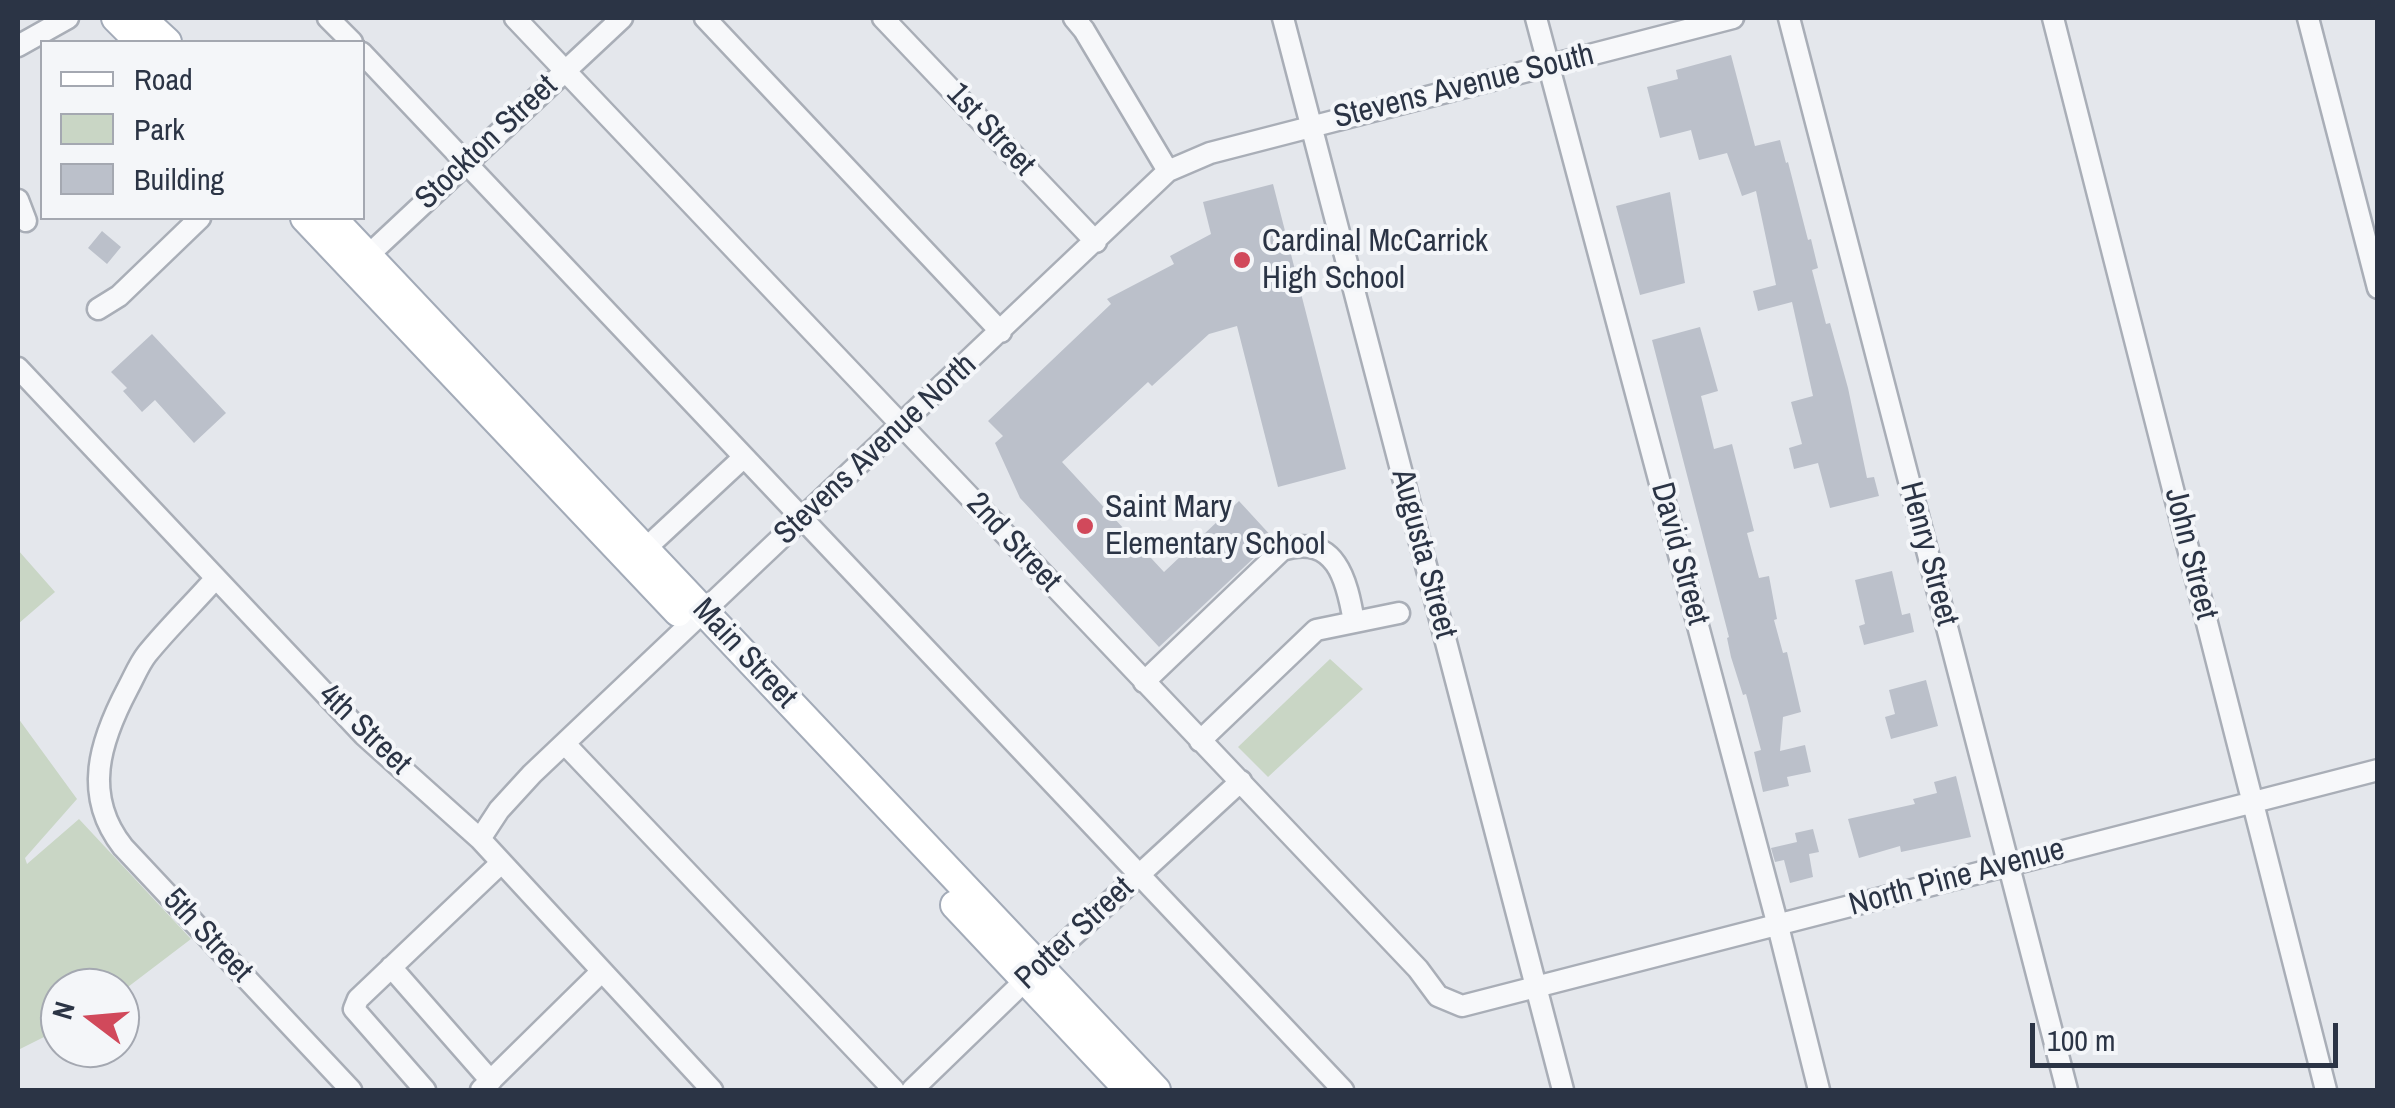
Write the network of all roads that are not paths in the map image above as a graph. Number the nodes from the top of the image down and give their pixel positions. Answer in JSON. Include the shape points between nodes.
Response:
{"nodes":[{"id":1,"x":68,"y":18,"type":"edge"},
{"id":2,"x":116,"y":18,"type":"edge"},
{"id":3,"x":141,"y":18,"type":"edge"},
{"id":4,"x":328,"y":18,"type":"edge"},
{"id":5,"x":515,"y":18,"type":"edge"},
{"id":6,"x":622,"y":18,"type":"edge"},
{"id":7,"x":705,"y":18,"type":"edge"},
{"id":8,"x":883,"y":18,"type":"edge"},
{"id":9,"x":1074,"y":18,"type":"edge"},
{"id":10,"x":1284,"y":18,"type":"edge"},
{"id":11,"x":1536,"y":18,"type":"edge"},
{"id":12,"x":1734,"y":18,"type":"edge"},
{"id":13,"x":1789,"y":18,"type":"edge"},
{"id":14,"x":2054,"y":18,"type":"edge"},
{"id":15,"x":2308,"y":18,"type":"edge"},
{"id":16,"x":138,"y":40,"type":"edge"},
{"id":17,"x":165,"y":40,"type":"edge"},
{"id":18,"x":350,"y":40,"type":"edge"},
{"id":19,"x":18,"y":46,"type":"edge"},
{"id":20,"x":365,"y":57,"type":"edge"},
{"id":21,"x":1548,"y":66,"type":"junction"},
{"id":22,"x":565,"y":70,"type":"junction"},
{"id":23,"x":1312,"y":126,"type":"junction"},
{"id":24,"x":466,"y":162,"type":"junction"},
{"id":25,"x":1168,"y":171,"type":"junction"},
{"id":26,"x":18,"y":200,"type":"edge"},
{"id":27,"x":198,"y":220,"type":"edge"},
{"id":28,"x":308,"y":220,"type":"edge"},
{"id":29,"x":333,"y":220,"type":"edge"},
{"id":30,"x":26,"y":221,"type":"dead end"},
{"id":31,"x":1096,"y":242,"type":"junction"},
{"id":32,"x":361,"y":262,"type":"junction"},
{"id":33,"x":2378,"y":288,"type":"edge"},
{"id":34,"x":98,"y":309,"type":"dead end"},
{"id":35,"x":1001,"y":332,"type":"junction"},
{"id":36,"x":18,"y":368,"type":"edge"},
{"id":37,"x":902,"y":426,"type":"junction"},
{"id":38,"x":744,"y":457,"type":"junction"},
{"id":39,"x":802,"y":519,"type":"junction"},
{"id":40,"x":645,"y":549,"type":"junction"},
{"id":41,"x":215,"y":579,"type":"junction"},
{"id":42,"x":1399,"y":613,"type":"dead end"},
{"id":43,"x":697,"y":619,"type":"junction"},
{"id":44,"x":1354,"y":622,"type":"junction"},
{"id":45,"x":1144,"y":682,"type":"junction"},
{"id":46,"x":1200,"y":741,"type":"junction"},
{"id":47,"x":565,"y":744,"type":"junction"},
{"id":48,"x":2378,"y":770,"type":"edge"},
{"id":49,"x":1241,"y":782,"type":"junction"},
{"id":50,"x":2252,"y":800,"type":"junction"},
{"id":51,"x":480,"y":839,"type":"junction"},
{"id":52,"x":500,"y":864,"type":"junction"},
{"id":53,"x":2008,"y":864,"type":"junction"},
{"id":54,"x":1138,"y":875,"type":"junction"},
{"id":55,"x":1778,"y":926,"type":"junction"},
{"id":56,"x":392,"y":967,"type":"junction"},
{"id":57,"x":600,"y":973,"type":"junction"},
{"id":58,"x":1032,"y":974,"type":"junction"},
{"id":59,"x":1536,"y":988,"type":"junction"},
{"id":60,"x":486,"y":1086,"type":"edge"},
{"id":61,"x":352,"y":1090,"type":"edge"},
{"id":62,"x":425,"y":1090,"type":"edge"},
{"id":63,"x":712,"y":1090,"type":"edge"},
{"id":64,"x":894,"y":1090,"type":"edge"},
{"id":65,"x":912,"y":1090,"type":"edge"},
{"id":66,"x":1129,"y":1090,"type":"edge"},
{"id":67,"x":1156,"y":1090,"type":"edge"},
{"id":68,"x":1343,"y":1090,"type":"edge"},
{"id":69,"x":1563,"y":1090,"type":"edge"},
{"id":70,"x":1819,"y":1090,"type":"edge"},
{"id":71,"x":2067,"y":1090,"type":"edge"},
{"id":72,"x":2326,"y":1090,"type":"edge"}],
"edges":[{"from":1,"to":19,"type":"street"},
{"from":2,"to":16,"type":"main road"},
{"from":3,"to":17,"type":"main road"},
{"from":4,"to":18,"type":"street"},
{"from":5,"to":22,"type":"street","name":"2nd Street"},
{"from":6,"to":22,"type":"street","name":"Stockton Street"},
{"from":7,"to":35,"type":"street"},
{"from":8,"to":31,"type":"street","name":"1st Street"},
{"from":9,"to":25,"type":"street"},
{"from":10,"to":23,"type":"street","name":"Augusta Street"},
{"from":11,"to":21,"type":"street","name":"David Street"},
{"from":12,"to":21,"type":"street","name":"Stevens Avenue South"},
{"from":13,"to":53,"type":"street","name":"Henry Street"},
{"from":14,"to":50,"type":"street","name":"John Street"},
{"from":15,"to":33,"type":"street"},
{"from":20,"to":24,"type":"street"},
{"from":21,"to":23,"type":"street","name":"Stevens Avenue South"},
{"from":21,"to":55,"type":"street","name":"David Street"},
{"from":22,"to":24,"type":"street","name":"Stockton Street"},
{"from":22,"to":37,"type":"street","name":"2nd Street"},
{"from":23,"to":25,"type":"street","name":"Stevens Avenue North","via":[[1210,152]]},
{"from":23,"to":59,"type":"street","name":"Augusta Street"},
{"from":24,"to":32,"type":"street","name":"Stockton Street"},
{"from":24,"to":38,"type":"street"},
{"from":25,"to":31,"type":"street","name":"Stevens Avenue North"},
{"from":26,"to":30,"type":"street"},
{"from":27,"to":34,"type":"street"},
{"from":28,"to":32,"type":"main road","name":"Main Street"},
{"from":29,"to":32,"type":"main road","name":"Main Street"},
{"from":31,"to":35,"type":"street","name":"Stevens Avenue North"},
{"from":32,"to":40,"type":"main road","name":"Main Street"},
{"from":32,"to":43,"type":"main road","name":"Main Street"},
{"from":35,"to":37,"type":"street","name":"Stevens Avenue North"},
{"from":36,"to":41,"type":"street","name":"4th Street"},
{"from":37,"to":39,"type":"street","name":"Stevens Avenue North"},
{"from":37,"to":45,"type":"street","name":"2nd Street"},
{"from":38,"to":39,"type":"street"},
{"from":38,"to":40,"type":"street"},
{"from":39,"to":43,"type":"street","name":"Stevens Avenue North"},
{"from":39,"to":54,"type":"street"},
{"from":40,"to":43,"type":"main road","name":"Main Street"},
{"from":41,"to":51,"type":"street","name":"4th Street","via":[[364,735]]},
{"from":41,"to":61,"type":"street","name":"5th Street","via":[[145,656],[98,764],[100,802],[108,828]]},
{"from":42,"to":44,"type":"street"},
{"from":43,"to":47,"type":"street","name":"Stevens Avenue North"},
{"from":43,"to":58,"type":"main road","name":"Main Street"},
{"from":44,"to":45,"type":"street","via":[[1348,582],[1327,552],[1300,544],[1282,550]]},
{"from":44,"to":46,"type":"street","via":[[1316,630]]},
{"from":45,"to":46,"type":"street","name":"2nd Street"},
{"from":46,"to":49,"type":"street","name":"2nd Street"},
{"from":47,"to":51,"type":"street","name":"Stevens Avenue North"},
{"from":47,"to":64,"type":"street"},
{"from":48,"to":50,"type":"street","name":"North Pine Avenue"},
{"from":49,"to":54,"type":"street","name":"Potter Street"},
{"from":49,"to":59,"type":"street","name":"2nd Street","via":[[1438,996],[1462,1006]]},
{"from":50,"to":53,"type":"street","name":"North Pine Avenue"},
{"from":50,"to":72,"type":"street","name":"John Street"},
{"from":51,"to":52,"type":"street","name":"4th Street"},
{"from":52,"to":56,"type":"street"},
{"from":52,"to":57,"type":"street","name":"4th Street"},
{"from":53,"to":55,"type":"street","name":"North Pine Avenue"},
{"from":53,"to":71,"type":"street","name":"Henry Street"},
{"from":54,"to":58,"type":"street","name":"Potter Street"},
{"from":54,"to":68,"type":"street"},
{"from":55,"to":59,"type":"street","name":"North Pine Avenue"},
{"from":55,"to":70,"type":"street","name":"David Street"},
{"from":56,"to":60,"type":"street"},
{"from":56,"to":62,"type":"street","via":[[354,1008]]},
{"from":57,"to":60,"type":"street"},
{"from":57,"to":63,"type":"street","name":"4th Street"},
{"from":58,"to":65,"type":"street","name":"Potter Street"},
{"from":58,"to":66,"type":"main road","name":"Main Street"},
{"from":58,"to":67,"type":"main road","name":"Main Street"},
{"from":59,"to":69,"type":"street","name":"Augusta Street"}]}
